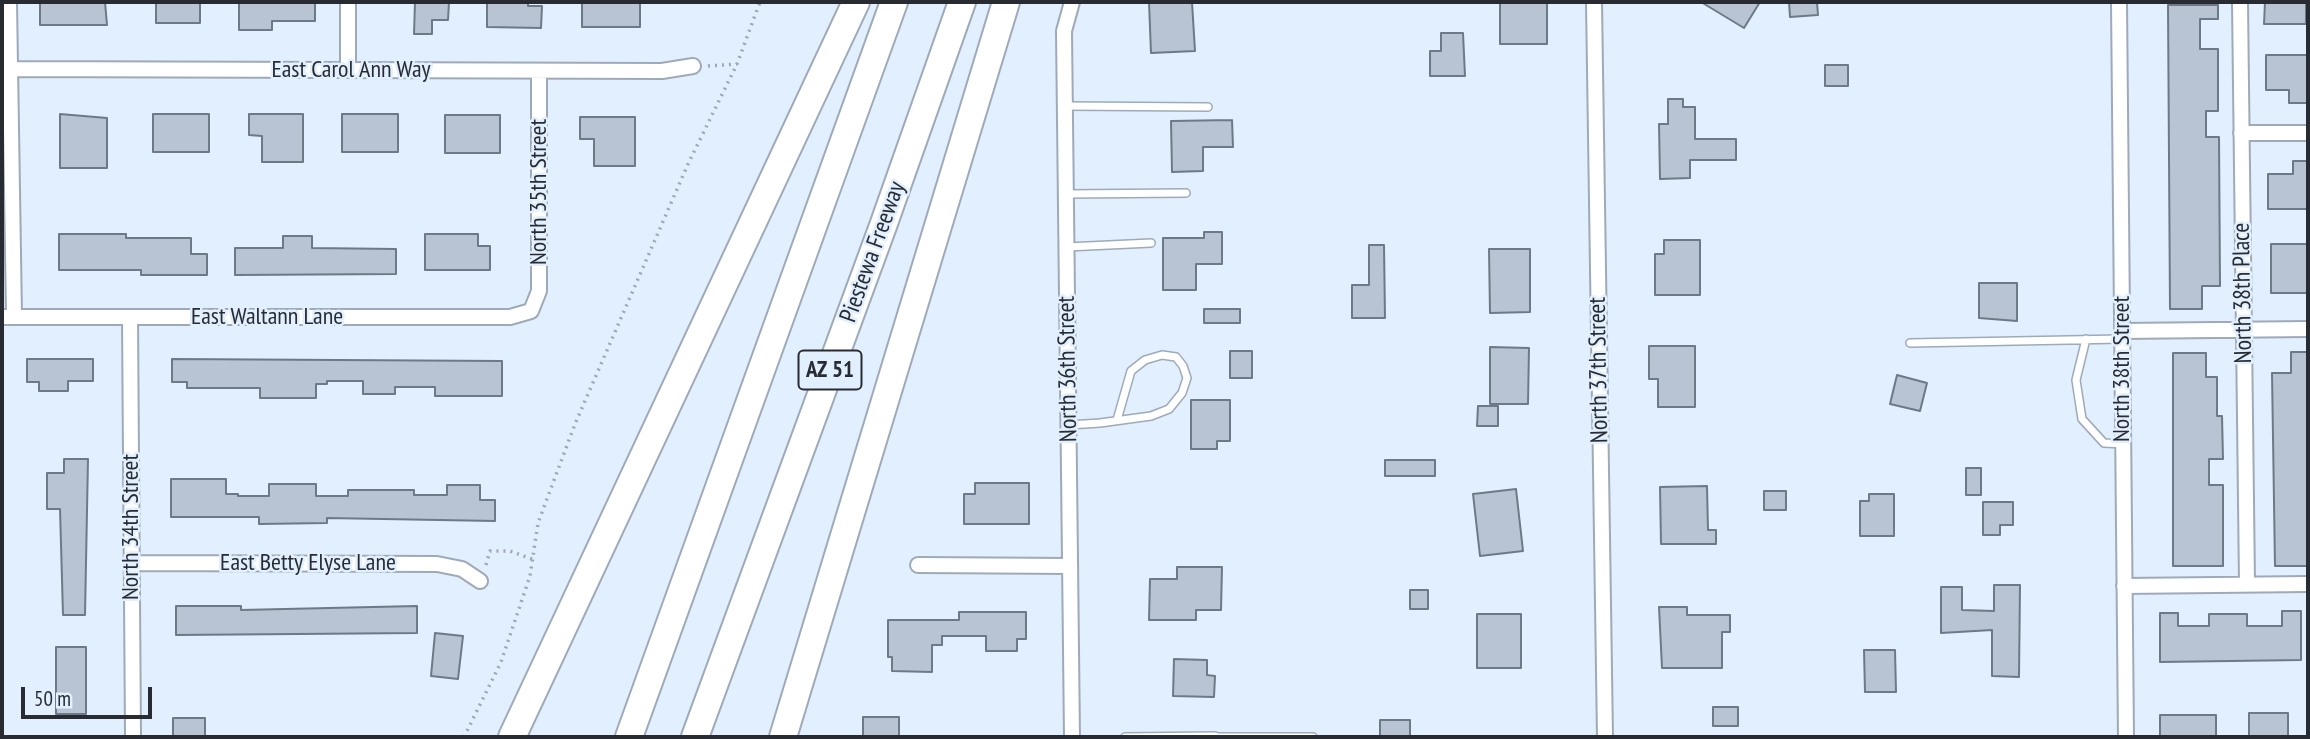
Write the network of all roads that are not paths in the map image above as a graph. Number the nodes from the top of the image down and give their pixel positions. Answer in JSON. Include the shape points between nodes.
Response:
{"nodes":[{"id":1,"x":9,"y":2,"type":"edge"},
{"id":2,"x":348,"y":2,"type":"edge"},
{"id":3,"x":856,"y":2,"type":"edge"},
{"id":4,"x":894,"y":2,"type":"edge"},
{"id":5,"x":962,"y":2,"type":"edge"},
{"id":6,"x":1006,"y":2,"type":"edge"},
{"id":7,"x":1072,"y":2,"type":"edge"},
{"id":8,"x":1594,"y":2,"type":"edge"},
{"id":9,"x":2119,"y":2,"type":"edge"},
{"id":10,"x":2240,"y":2,"type":"edge"},
{"id":11,"x":6,"y":45,"type":"edge"},
{"id":12,"x":693,"y":66,"type":"road end"},
{"id":13,"x":9,"y":69,"type":"junction"},
{"id":14,"x":348,"y":70,"type":"junction"},
{"id":15,"x":539,"y":71,"type":"junction"},
{"id":16,"x":1065,"y":106,"type":"junction"},
{"id":17,"x":1208,"y":107,"type":"dead end"},
{"id":18,"x":2308,"y":133,"type":"edge"},
{"id":19,"x":2241,"y":134,"type":"junction"},
{"id":20,"x":1186,"y":193,"type":"dead end"},
{"id":21,"x":1066,"y":194,"type":"junction"},
{"id":22,"x":7,"y":209,"type":"edge"},
{"id":23,"x":1151,"y":243,"type":"dead end"},
{"id":24,"x":1066,"y":247,"type":"junction"},
{"id":25,"x":531,"y":311,"type":"joint"},
{"id":26,"x":8,"y":317,"type":"edge"},
{"id":27,"x":130,"y":317,"type":"junction"},
{"id":28,"x":2308,"y":329,"type":"edge"},
{"id":29,"x":2243,"y":330,"type":"junction"},
{"id":30,"x":2122,"y":335,"type":"junction"},
{"id":31,"x":2086,"y":339,"type":"junction"},
{"id":32,"x":1910,"y":343,"type":"dead end"},
{"id":33,"x":1117,"y":420,"type":"junction"},
{"id":34,"x":1068,"y":425,"type":"junction"},
{"id":35,"x":2123,"y":443,"type":"junction"},
{"id":36,"x":132,"y":563,"type":"junction"},
{"id":37,"x":918,"y":565,"type":"dead end"},
{"id":38,"x":1070,"y":566,"type":"junction"},
{"id":39,"x":480,"y":580,"type":"road end"},
{"id":40,"x":2247,"y":584,"type":"junction"},
{"id":41,"x":2308,"y":584,"type":"edge"},
{"id":42,"x":2124,"y":586,"type":"junction"},
{"id":43,"x":133,"y":737,"type":"edge"},
{"id":44,"x":512,"y":737,"type":"edge"},
{"id":45,"x":629,"y":737,"type":"edge"},
{"id":46,"x":695,"y":737,"type":"edge"},
{"id":47,"x":783,"y":737,"type":"edge"},
{"id":48,"x":1072,"y":737,"type":"edge"},
{"id":49,"x":1125,"y":737,"type":"edge"},
{"id":50,"x":1215,"y":737,"type":"edge"},
{"id":51,"x":1313,"y":737,"type":"edge"},
{"id":52,"x":1605,"y":737,"type":"edge"},
{"id":53,"x":2126,"y":737,"type":"edge"}],
"edges":[{"from":1,"to":11,"type":"street"},
{"from":2,"to":14,"type":"street"},
{"from":3,"to":44,"type":"highway"},
{"from":4,"to":45,"type":"highway","number":"AZ 51"},
{"from":5,"to":46,"type":"highway","name":"Piestewa Freeway","number":"AZ 51"},
{"from":6,"to":47,"type":"highway"},
{"from":7,"to":16,"type":"street","name":"North 36th Street","via":[[1064,31]]},
{"from":8,"to":52,"type":"street","name":"North 37th Street"},
{"from":9,"to":30,"type":"street","name":"North 38th Street"},
{"from":10,"to":19,"type":"street","name":"North 38th Place"},
{"from":11,"to":13,"type":"street"},
{"from":12,"to":15,"type":"street","name":"East Carol Ann Way","via":[[662,71]]},
{"from":13,"to":14,"type":"street","name":"East Carol Ann Way"},
{"from":13,"to":22,"type":"street"},
{"from":14,"to":15,"type":"street","name":"East Carol Ann Way"},
{"from":15,"to":25,"type":"street","name":"North 35th Street","via":[[539,291]]},
{"from":16,"to":17,"type":"lane"},
{"from":16,"to":21,"type":"street","name":"North 36th Street"},
{"from":18,"to":19,"type":"street"},
{"from":19,"to":29,"type":"street","name":"North 38th Place"},
{"from":20,"to":21,"type":"lane"},
{"from":21,"to":24,"type":"street","name":"North 36th Street"},
{"from":22,"to":26,"type":"street"},
{"from":23,"to":24,"type":"lane"},
{"from":24,"to":34,"type":"street","name":"North 36th Street"},
{"from":25,"to":27,"type":"street","name":"East Waltann Lane","via":[[510,317]]},
{"from":26,"to":27,"type":"street","name":"East Waltann Lane"},
{"from":27,"to":36,"type":"street","name":"North 34th Street"},
{"from":28,"to":29,"type":"street"},
{"from":29,"to":30,"type":"street"},
{"from":29,"to":40,"type":"street","name":"North 38th Place"},
{"from":30,"to":31,"type":"lane"},
{"from":30,"to":35,"type":"street","name":"North 38th Street"},
{"from":31,"to":32,"type":"lane"},
{"from":31,"to":35,"type":"lane","via":[[2076,380],[2082,419],[2104,443]]},
{"from":33,"to":33,"type":"lane","via":[[1169,409],[1187,378],[1176,358],[1162,355],[1131,371]]},
{"from":33,"to":34,"type":"lane"},
{"from":34,"to":38,"type":"street","name":"North 36th Street"},
{"from":35,"to":42,"type":"street","name":"North 38th Street"},
{"from":36,"to":39,"type":"street","name":"East Betty Elyse Lane","via":[[437,564],[462,569]]},
{"from":36,"to":43,"type":"street","name":"North 34th Street"},
{"from":37,"to":38,"type":"street"},
{"from":38,"to":48,"type":"street","name":"North 36th Street"},
{"from":40,"to":41,"type":"street"},
{"from":40,"to":42,"type":"street"},
{"from":42,"to":53,"type":"street","name":"North 38th Street"},
{"from":49,"to":50,"type":"lane"},
{"from":50,"to":51,"type":"lane"}]}
